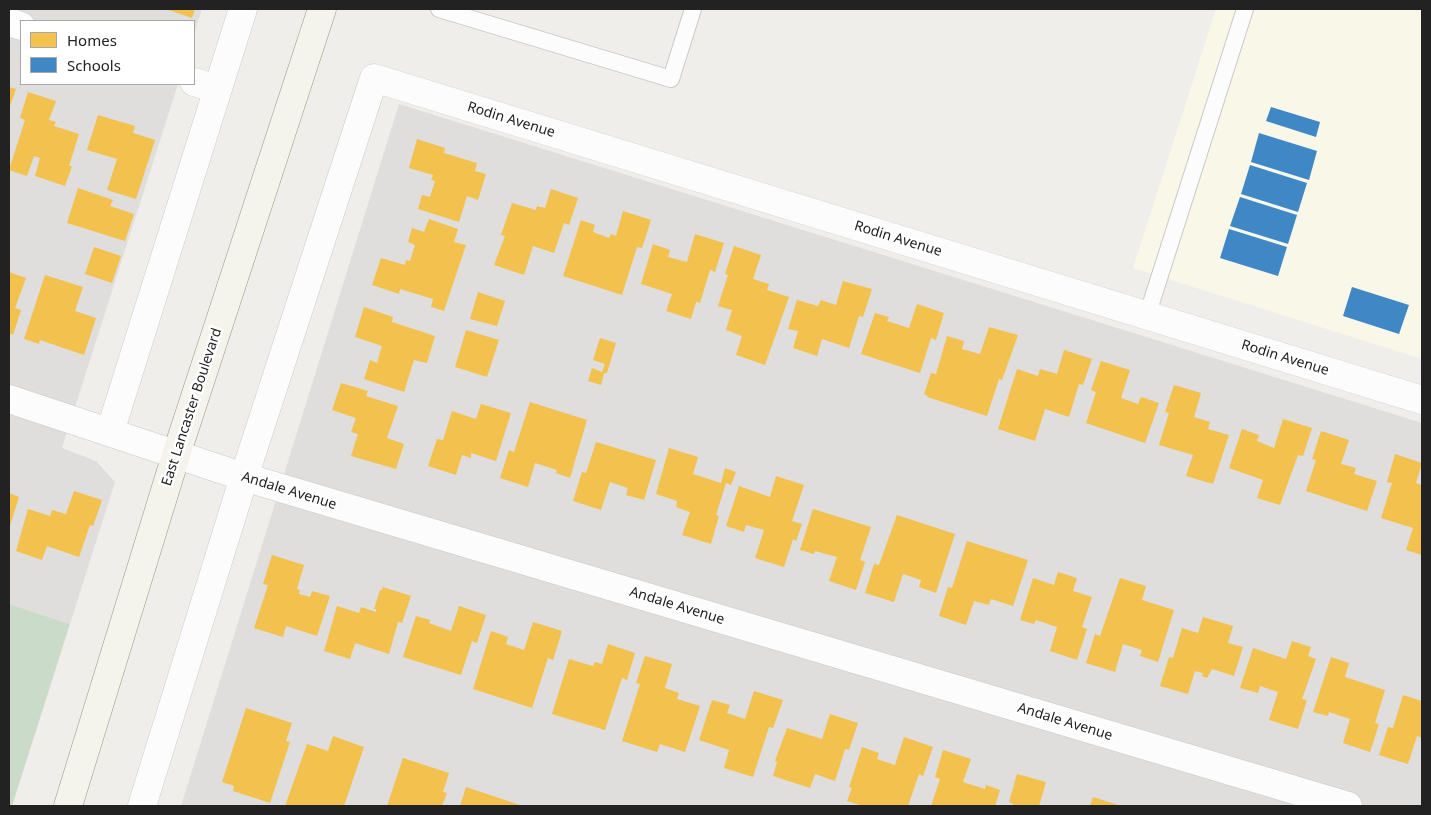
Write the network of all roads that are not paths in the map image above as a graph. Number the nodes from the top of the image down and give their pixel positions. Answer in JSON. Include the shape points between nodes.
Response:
{"nodes":[{"id":1,"x":244,"y":9,"type":"edge"},
{"id":2,"x":322,"y":9,"type":"edge"},
{"id":3,"x":439,"y":9,"type":"edge"},
{"id":4,"x":693,"y":9,"type":"edge"},
{"id":5,"x":1244,"y":9,"type":"edge"},
{"id":6,"x":206,"y":85,"type":"edge"},
{"id":7,"x":1147,"y":316,"type":"junction"},
{"id":8,"x":9,"y":399,"type":"edge"},
{"id":9,"x":1422,"y":400,"type":"edge"},
{"id":10,"x":110,"y":432,"type":"junction"},
{"id":11,"x":176,"y":455,"type":"junction"},
{"id":12,"x":244,"y":477,"type":"junction"},
{"id":13,"x":68,"y":806,"type":"edge"},
{"id":14,"x":142,"y":806,"type":"edge"},
{"id":15,"x":1348,"y":806,"type":"edge"}],
"edges":[{"from":1,"to":6,"type":"street"},
{"from":2,"to":11,"type":"main road","name":"East Lancaster Boulevard"},
{"from":3,"to":4,"type":"lane","via":[[671,79]]},
{"from":5,"to":7,"type":"lane"},
{"from":6,"to":10,"type":"street"},
{"from":7,"to":9,"type":"street","name":"Rodin Avenue"},
{"from":7,"to":12,"type":"street","name":"Rodin Avenue","via":[[374,78]]},
{"from":8,"to":10,"type":"street","name":"Andale Avenue"},
{"from":10,"to":11,"type":"street","name":"Andale Avenue"},
{"from":11,"to":12,"type":"street","name":"Andale Avenue"},
{"from":11,"to":13,"type":"main road","name":"East Lancaster Boulevard"},
{"from":12,"to":14,"type":"street"},
{"from":12,"to":15,"type":"street","name":"Andale Avenue"}]}
